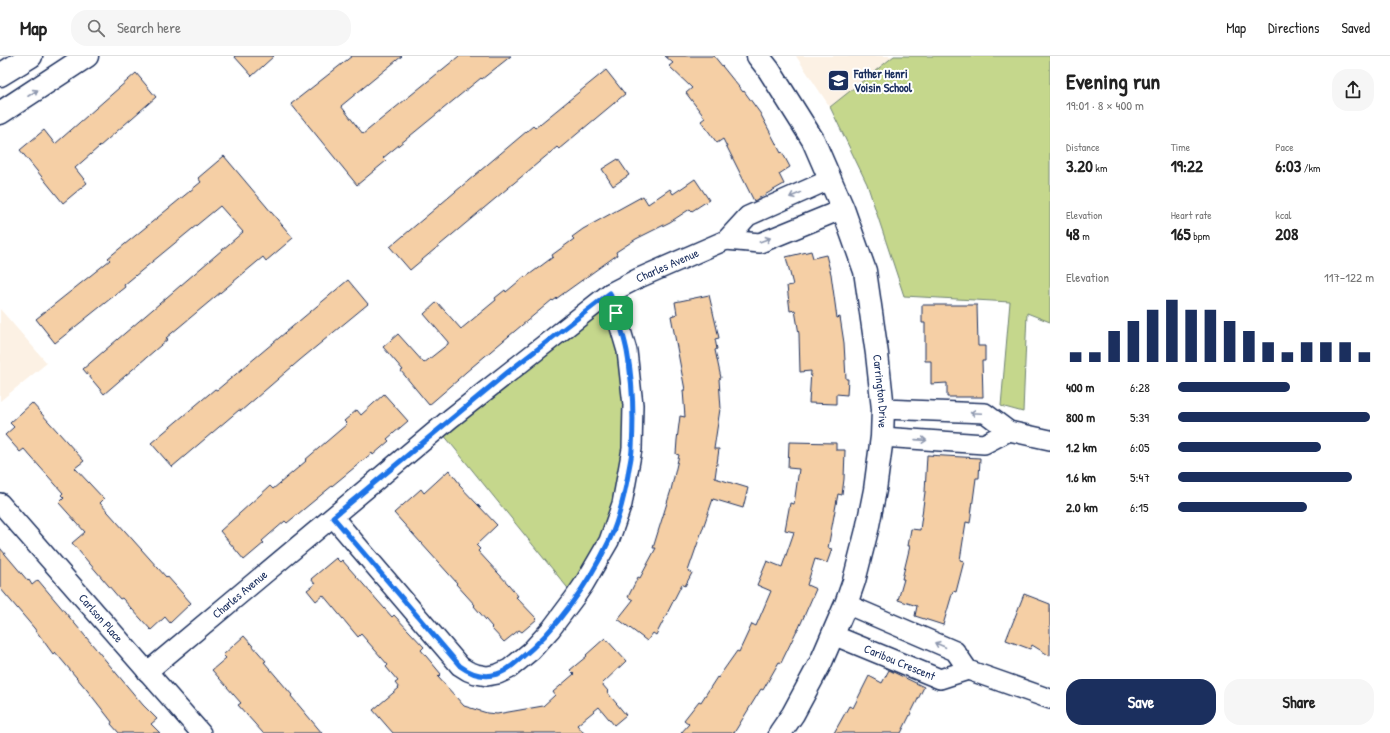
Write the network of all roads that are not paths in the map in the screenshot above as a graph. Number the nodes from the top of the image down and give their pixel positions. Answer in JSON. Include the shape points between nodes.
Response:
{"nodes":[{"id":1,"x":31,"y":56,"type":"edge"},
{"id":2,"x":87,"y":56,"type":"edge"},
{"id":3,"x":758,"y":56,"type":"edge"},
{"id":4,"x":0,"y":75,"type":"edge"},
{"id":5,"x":0,"y":113,"type":"edge"},
{"id":6,"x":831,"y":179,"type":"junction"},
{"id":7,"x":843,"y":209,"type":"junction"},
{"id":8,"x":726,"y":240,"type":"junction"},
{"id":9,"x":610,"y":293,"type":"junction"},
{"id":10,"x":882,"y":409,"type":"junction"},
{"id":11,"x":1009,"y":431,"type":"junction"},
{"id":12,"x":882,"y":437,"type":"junction"},
{"id":13,"x":1050,"y":440,"type":"edge"},
{"id":14,"x":0,"y":503,"type":"edge"},
{"id":15,"x":333,"y":517,"type":"junction"},
{"id":16,"x":846,"y":604,"type":"junction"},
{"id":17,"x":833,"y":635,"type":"junction"},
{"id":18,"x":968,"y":670,"type":"junction"},
{"id":19,"x":147,"y":672,"type":"junction"},
{"id":20,"x":1050,"y":699,"type":"edge"},
{"id":21,"x":201,"y":733,"type":"edge"},
{"id":22,"x":780,"y":733,"type":"edge"}],
"edges":[{"from":1,"to":4,"type":"street"},
{"from":5,"to":2,"type":"street","one_way":true},
{"from":3,"to":6,"type":"street","name":"Carrington Drive","via":[[813,140]]},
{"from":6,"to":7,"type":"street","name":"Carrington Drive"},
{"from":6,"to":8,"type":"street","name":"Charles Avenue","one_way":true,"via":[[748,216]]},
{"from":8,"to":7,"type":"street","name":"Charles Avenue","one_way":true,"via":[[760,243]]},
{"from":7,"to":10,"type":"street","name":"Carrington Drive","via":[[865,271]]},
{"from":8,"to":9,"type":"street","name":"Charles Avenue"},
{"from":9,"to":15,"type":"street","name":"Charles Avenue","via":[[508,372]]},
{"from":9,"to":15,"type":"street","via":[[627,351],[633,405],[632,449],[622,504],[609,541],[584,584],[551,629],[531,651],[509,669],[487,676],[460,666]]},
{"from":11,"to":10,"type":"street","one_way":true,"via":[[985,413]]},
{"from":10,"to":12,"type":"street","name":"Carrington Drive"},
{"from":12,"to":11,"type":"street","one_way":true,"via":[[984,444]]},
{"from":11,"to":13,"type":"street"},
{"from":12,"to":16,"type":"street","name":"Carrington Drive","via":[[867,530]]},
{"from":14,"to":19,"type":"street","name":"Carlson Place"},
{"from":15,"to":19,"type":"street","name":"Charles Avenue"},
{"from":16,"to":17,"type":"street","name":"Carrington Drive"},
{"from":18,"to":16,"type":"street","one_way":true,"via":[[955,651]]},
{"from":17,"to":18,"type":"street","name":"Caribou Crescent","via":[[940,679]]},
{"from":17,"to":22,"type":"street","name":"Carrington Drive","via":[[807,689]]},
{"from":18,"to":20,"type":"street"},
{"from":19,"to":21,"type":"street","name":"Carlson Place"}]}
